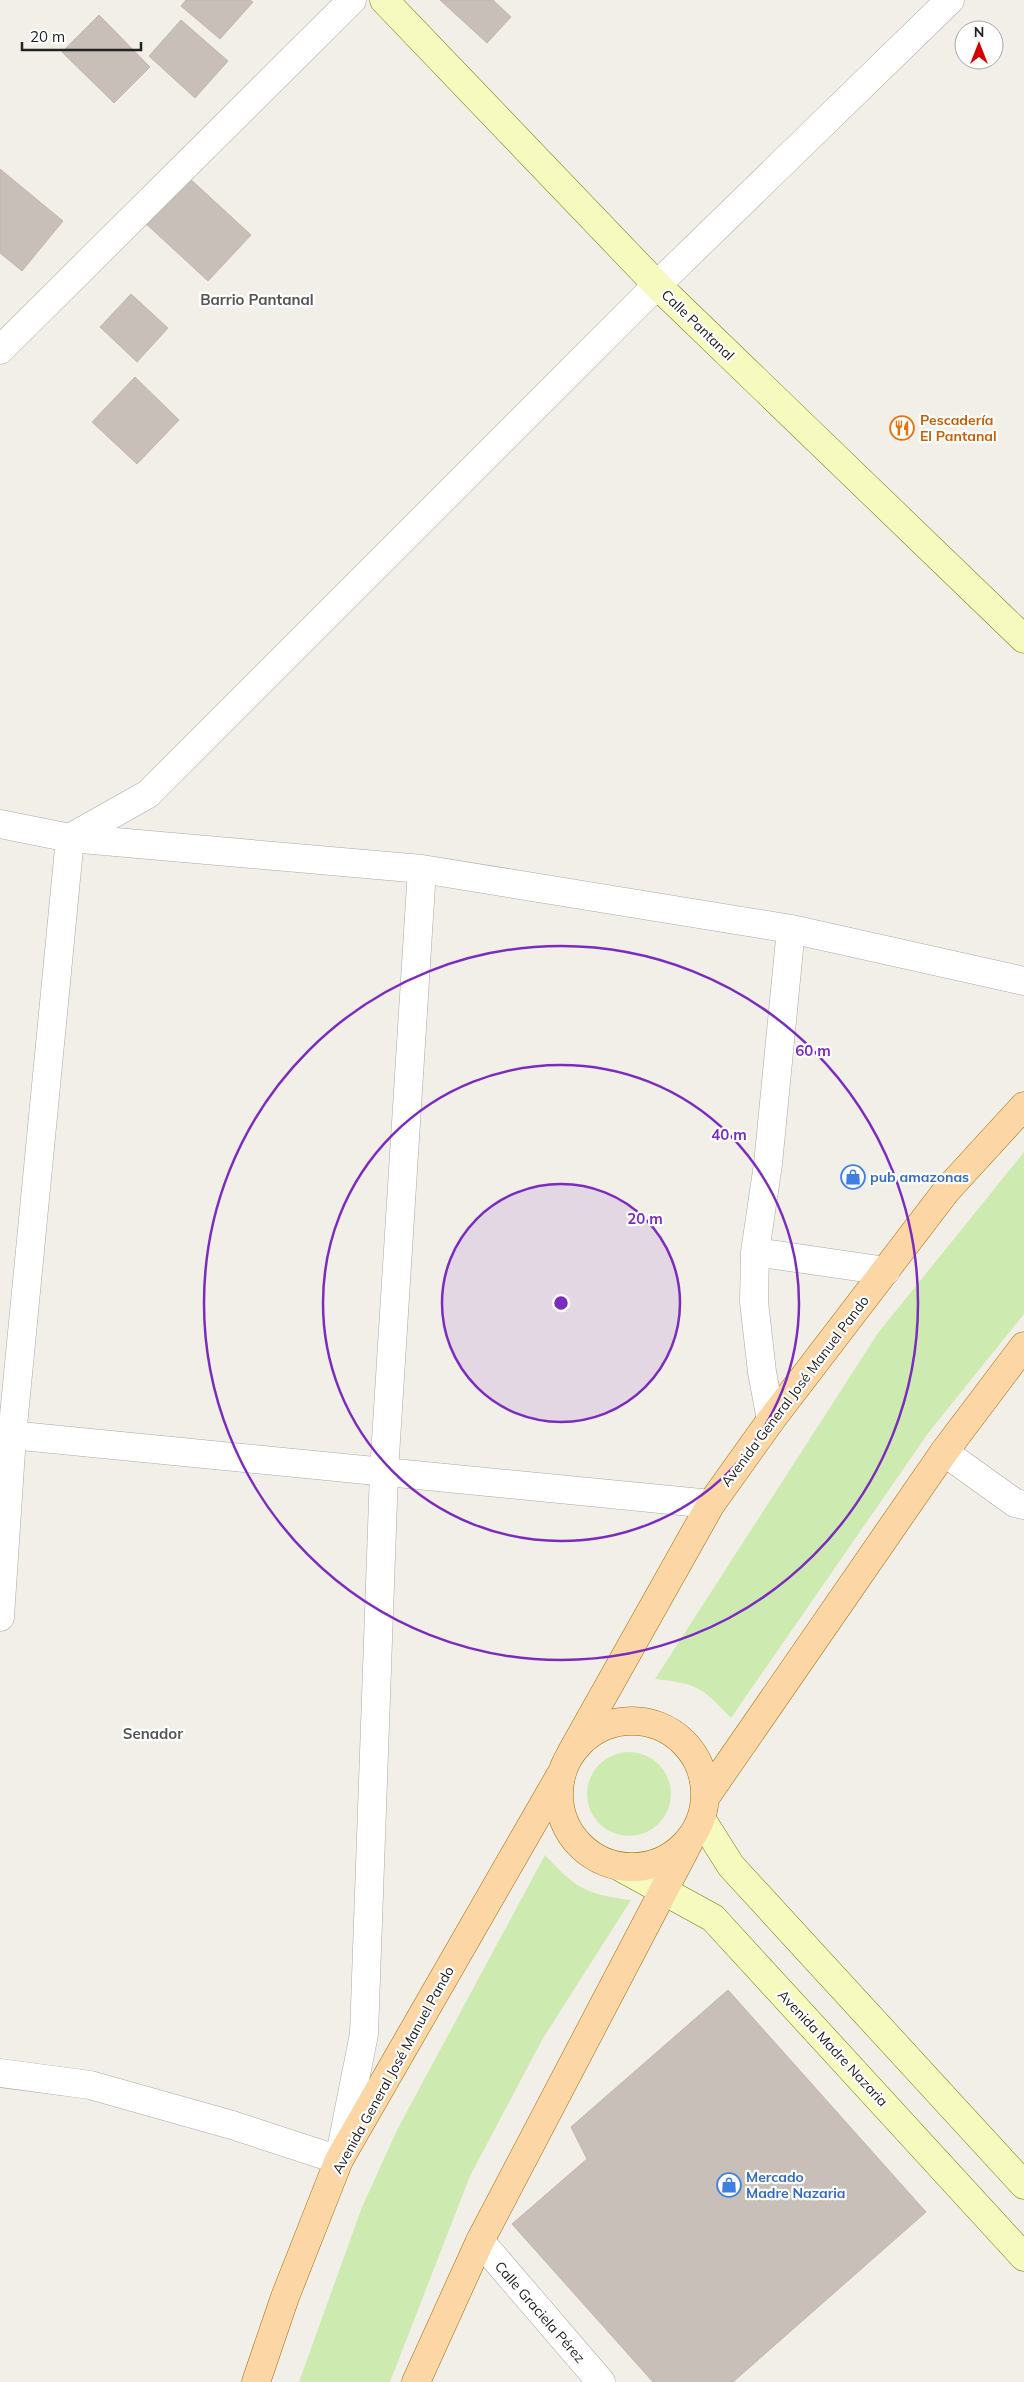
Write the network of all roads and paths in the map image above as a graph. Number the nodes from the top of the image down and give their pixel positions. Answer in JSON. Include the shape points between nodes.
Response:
{"nodes":[{"id":1,"x":352,"y":0,"type":"edge"},
{"id":2,"x":384,"y":0,"type":"edge"},
{"id":3,"x":950,"y":0,"type":"edge"},
{"id":4,"x":657,"y":285,"type":"junction"},
{"id":5,"x":0,"y":350,"type":"edge"},
{"id":6,"x":1024,"y":639,"type":"edge"},
{"id":7,"x":0,"y":824,"type":"edge"},
{"id":8,"x":70,"y":838,"type":"junction"},
{"id":9,"x":422,"y":868,"type":"junction"},
{"id":10,"x":791,"y":929,"type":"junction"},
{"id":11,"x":1024,"y":980,"type":"edge"},
{"id":12,"x":1024,"y":1106,"type":"edge"},
{"id":13,"x":755,"y":1252,"type":"junction"},
{"id":14,"x":886,"y":1271,"type":"junction"},
{"id":15,"x":1024,"y":1346,"type":"edge"},
{"id":16,"x":771,"y":1420,"type":"junction"},
{"id":17,"x":6,"y":1435,"type":"edge"},
{"id":18,"x":944,"y":1452,"type":"junction"},
{"id":19,"x":384,"y":1472,"type":"junction"},
{"id":20,"x":712,"y":1504,"type":"junction"},
{"id":21,"x":1021,"y":1507,"type":"edge"},
{"id":22,"x":0,"y":1617,"type":"edge"},
{"id":23,"x":566,"y":1763,"type":"junction"},
{"id":24,"x":700,"y":1819,"type":"junction"},
{"id":25,"x":620,"y":1867,"type":"junction"},
{"id":26,"x":663,"y":1891,"type":"junction"},
{"id":27,"x":0,"y":2073,"type":"edge"},
{"id":28,"x":340,"y":2160,"type":"junction"},
{"id":29,"x":1024,"y":2185,"type":"edge"},
{"id":30,"x":480,"y":2241,"type":"junction"},
{"id":31,"x":1024,"y":2257,"type":"edge"},
{"id":32,"x":256,"y":2382,"type":"edge"},
{"id":33,"x":416,"y":2382,"type":"edge"},
{"id":34,"x":601,"y":2382,"type":"edge"}],
"edges":[{"from":1,"to":5,"type":"street"},
{"from":2,"to":4,"type":"street","name":"Calle Pantanal"},
{"from":3,"to":4,"type":"street"},
{"from":4,"to":6,"type":"street","name":"Calle Pantanal"},
{"from":4,"to":8,"type":"street","via":[[148,794]]},
{"from":7,"to":8,"type":"street"},
{"from":8,"to":9,"type":"street"},
{"from":8,"to":17,"type":"street"},
{"from":9,"to":10,"type":"street"},
{"from":9,"to":19,"type":"street"},
{"from":10,"to":11,"type":"street"},
{"from":10,"to":13,"type":"street","via":[[768,1164]]},
{"from":12,"to":14,"type":"main road","name":"Avenida General José Manuel Pando","via":[[947,1190]]},
{"from":13,"to":14,"type":"street"},
{"from":13,"to":16,"type":"street","via":[[754,1302]]},
{"from":14,"to":16,"type":"main road","name":"Avenida General José Manuel Pando"},
{"from":15,"to":18,"type":"main road"},
{"from":16,"to":20,"type":"main road","name":"Avenida General José Manuel Pando"},
{"from":17,"to":19,"type":"street"},
{"from":17,"to":22,"type":"street"},
{"from":18,"to":21,"type":"street"},
{"from":18,"to":24,"type":"main road"},
{"from":19,"to":20,"type":"street"},
{"from":19,"to":28,"type":"street","via":[[364,2034]]},
{"from":20,"to":23,"type":"main road","name":"Avenida General José Manuel Pando"},
{"from":23,"to":24,"type":"main road","via":[[586,1737],[606,1726],[628,1721],[650,1723],[671,1732],[690,1748],[702,1770]]},
{"from":23,"to":25,"type":"main road","via":[[558,1796],[563,1820],[576,1843],[596,1859]]},
{"from":23,"to":28,"type":"main road","name":"Avenida General José Manuel Pando"},
{"from":24,"to":25,"type":"main road","via":[[670,1859],[645,1867]]},
{"from":24,"to":26,"type":"main road"},
{"from":24,"to":29,"type":"street","via":[[731,1866]]},
{"from":25,"to":26,"type":"street","name":"Avenida Madre Nazaria"},
{"from":26,"to":30,"type":"main road"},
{"from":26,"to":31,"type":"street","name":"Avenida Madre Nazaria","via":[[713,1918]]},
{"from":27,"to":28,"type":"street","via":[[90,2085],[232,2124]]},
{"from":28,"to":32,"type":"main road","name":"Avenida General José Manuel Pando","via":[[285,2297]]},
{"from":30,"to":33,"type":"main road"},
{"from":30,"to":34,"type":"street","name":"Calle Graciela Pérez"}]}
